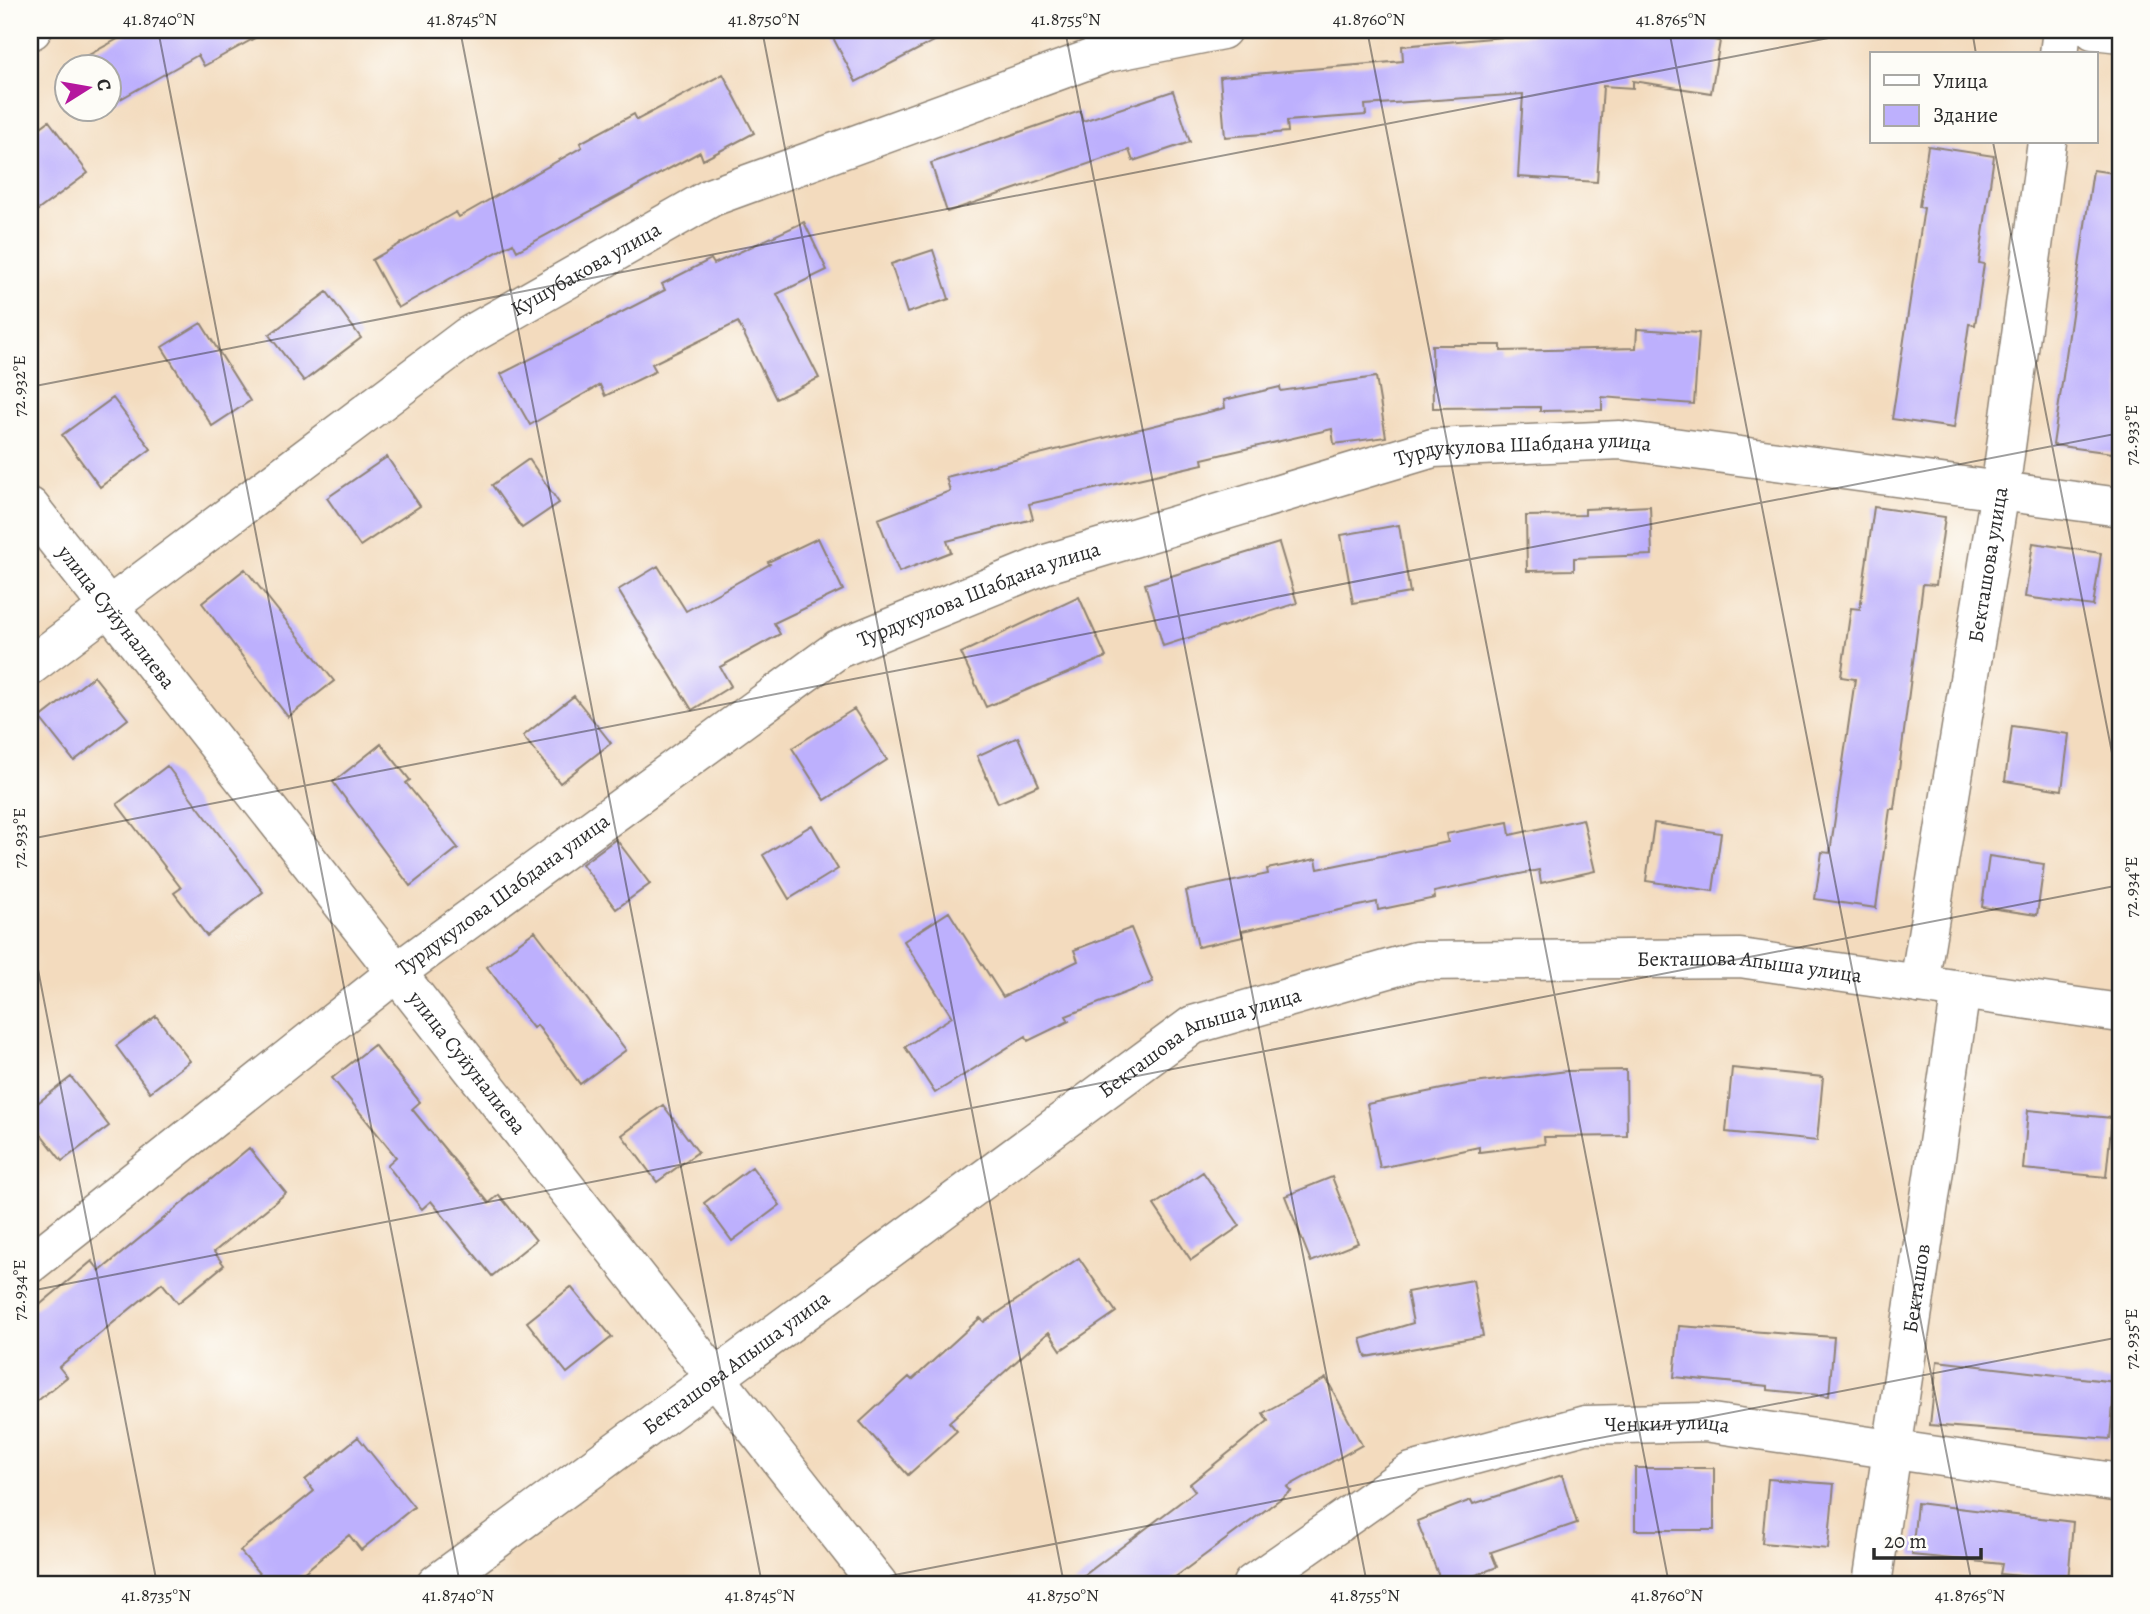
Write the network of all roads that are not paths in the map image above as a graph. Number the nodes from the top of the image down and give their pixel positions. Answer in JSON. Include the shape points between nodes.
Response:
{"nodes":[{"id":1,"x":1222,"y":30,"type":"edge"},
{"id":2,"x":2062,"y":30,"type":"edge"},
{"id":3,"x":2093,"y":30,"type":"edge"},
{"id":4,"x":2120,"y":33,"type":"edge"},
{"id":5,"x":2059,"y":52,"type":"edge"},
{"id":6,"x":2047,"y":144,"type":"edge"},
{"id":7,"x":2000,"y":491,"type":"junction"},
{"id":8,"x":30,"y":507,"type":"edge"},
{"id":9,"x":2120,"y":507,"type":"edge"},
{"id":10,"x":107,"y":605,"type":"junction"},
{"id":11,"x":30,"y":666,"type":"edge"},
{"id":12,"x":397,"y":972,"type":"junction"},
{"id":13,"x":1919,"y":984,"type":"junction"},
{"id":14,"x":1961,"y":990,"type":"junction"},
{"id":15,"x":2120,"y":1013,"type":"edge"},
{"id":16,"x":30,"y":1264,"type":"edge"},
{"id":17,"x":716,"y":1377,"type":"junction"},
{"id":18,"x":1892,"y":1450,"type":"junction"},
{"id":19,"x":2120,"y":1483,"type":"edge"},
{"id":20,"x":436,"y":1584,"type":"edge"},
{"id":21,"x":878,"y":1584,"type":"edge"},
{"id":22,"x":1252,"y":1584,"type":"edge"},
{"id":23,"x":1872,"y":1584,"type":"edge"}],
"edges":[{"from":1,"to":10,"type":"street","name":"Кушубакова улица","via":[[1107,53],[712,197],[468,336]]},
{"from":2,"to":5,"type":"street"},
{"from":3,"to":4,"type":"street"},
{"from":6,"to":7,"type":"street","name":"Бекташова улица"},
{"from":7,"to":9,"type":"street","name":"Турдукулова Шабдана улица"},
{"from":7,"to":12,"type":"street","name":"Турдукулова Шабдана улица","via":[[1620,440],[1433,448],[1046,565],[838,649]]},
{"from":7,"to":13,"type":"street","name":"Бекташова улица"},
{"from":8,"to":10,"type":"street","name":"улица Суйуналиева"},
{"from":10,"to":11,"type":"street","name":"Кушубакова улица"},
{"from":10,"to":12,"type":"street","name":"улица Суйуналиева"},
{"from":12,"to":16,"type":"street","name":"Турдукулова Шабдана улица"},
{"from":12,"to":17,"type":"street","name":"улица Суйуналиева"},
{"from":13,"to":14,"type":"street","name":"Бекташова Апыша улица"},
{"from":13,"to":17,"type":"street","name":"Бекташова Апыша улица","via":[[1740,958],[1416,961],[1194,1025]]},
{"from":14,"to":15,"type":"street","name":"Бекташова Апыша улица"},
{"from":14,"to":18,"type":"street","name":"Бекташов"},
{"from":17,"to":20,"type":"street","name":"Бекташова Апыша улица"},
{"from":17,"to":21,"type":"street","name":"улица Суйуналиева"},
{"from":18,"to":19,"type":"street","name":"Ченкил улица"},
{"from":18,"to":22,"type":"street","name":"Ченкил улица","via":[[1705,1422],[1585,1425],[1411,1472]]},
{"from":18,"to":23,"type":"street","name":"Бекташов"}]}
